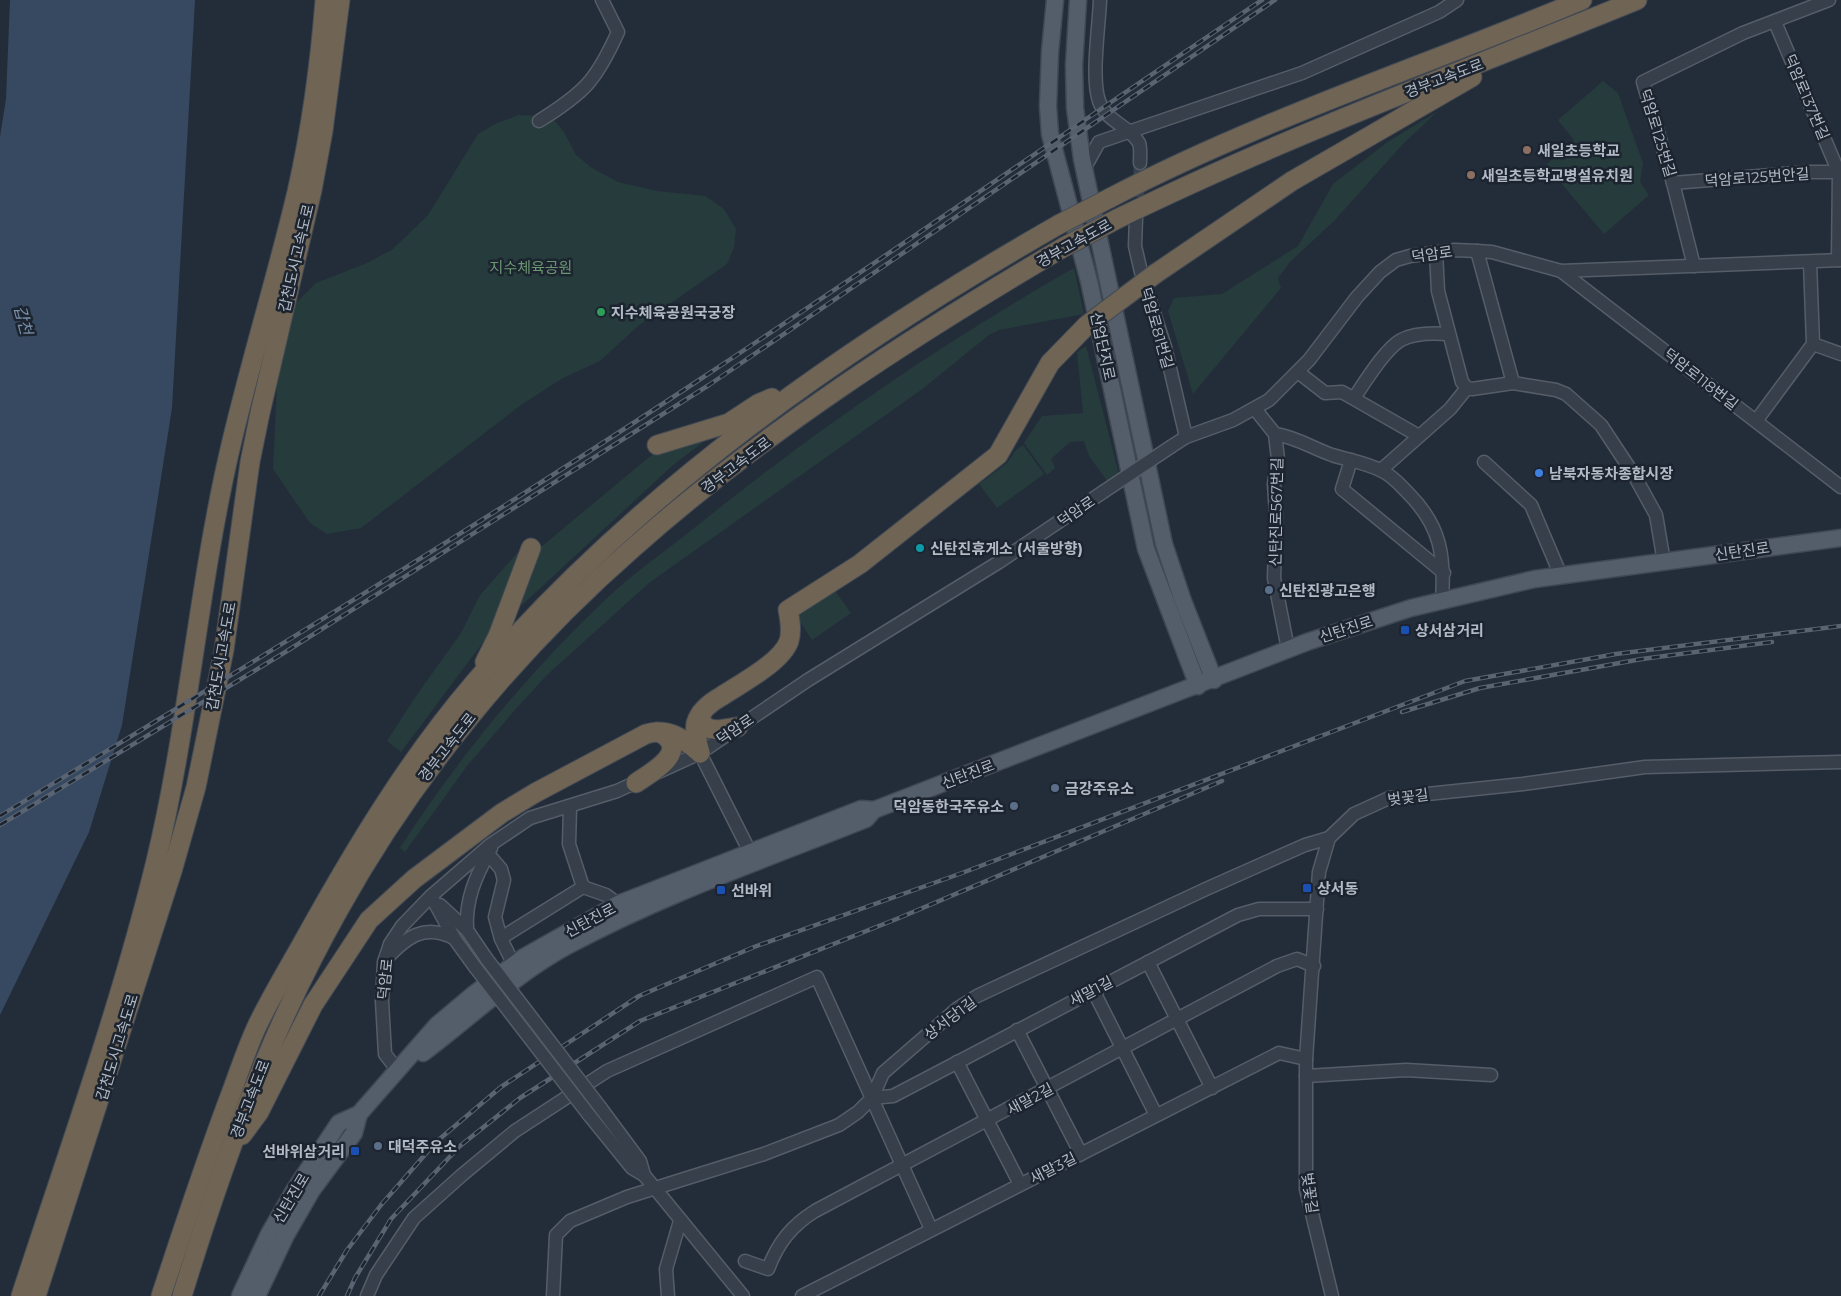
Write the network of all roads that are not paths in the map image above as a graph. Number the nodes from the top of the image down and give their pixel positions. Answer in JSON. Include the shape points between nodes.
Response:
{"nodes":[{"id":1,"x":325,"y":0,"type":"edge"},
{"id":2,"x":340,"y":0,"type":"edge"},
{"id":3,"x":602,"y":0,"type":"edge"},
{"id":4,"x":1055,"y":0,"type":"edge"},
{"id":5,"x":1078,"y":0,"type":"edge"},
{"id":6,"x":1100,"y":0,"type":"edge"},
{"id":7,"x":1457,"y":0,"type":"edge"},
{"id":8,"x":1582,"y":0,"type":"edge"},
{"id":9,"x":1637,"y":0,"type":"edge"},
{"id":10,"x":1829,"y":0,"type":"edge"},
{"id":11,"x":1775,"y":22,"type":"junction"},
{"id":12,"x":1529,"y":45,"type":"junction"},
{"id":13,"x":539,"y":121,"type":"dead end"},
{"id":14,"x":1078,"y":130,"type":"junction"},
{"id":15,"x":1130,"y":133,"type":"junction"},
{"id":16,"x":1099,"y":142,"type":"junction"},
{"id":17,"x":1140,"y":163,"type":"tunnel mouth"},
{"id":18,"x":1084,"y":169,"type":"junction"},
{"id":19,"x":1840,"y":173,"type":"edge"},
{"id":20,"x":1673,"y":183,"type":"junction"},
{"id":21,"x":1136,"y":218,"type":"tunnel mouth"},
{"id":22,"x":1477,"y":251,"type":"junction"},
{"id":23,"x":1436,"y":252,"type":"junction"},
{"id":24,"x":1839,"y":260,"type":"edge"},
{"id":25,"x":1810,"y":262,"type":"junction"},
{"id":26,"x":1694,"y":266,"type":"junction"},
{"id":27,"x":1561,"y":271,"type":"junction"},
{"id":28,"x":1448,"y":334,"type":"junction"},
{"id":29,"x":1813,"y":344,"type":"junction"},
{"id":30,"x":1841,"y":354,"type":"edge"},
{"id":31,"x":1298,"y":372,"type":"junction"},
{"id":32,"x":1513,"y":383,"type":"junction"},
{"id":33,"x":803,"y":386,"type":"junction"},
{"id":34,"x":1467,"y":388,"type":"junction"},
{"id":35,"x":1354,"y":398,"type":"junction"},
{"id":36,"x":1255,"y":409,"type":"junction"},
{"id":37,"x":1756,"y":421,"type":"junction"},
{"id":38,"x":1275,"y":434,"type":"junction"},
{"id":39,"x":1419,"y":436,"type":"junction"},
{"id":40,"x":1186,"y":437,"type":"junction"},
{"id":41,"x":657,"y":445,"type":"dead end"},
{"id":42,"x":1351,"y":460,"type":"junction"},
{"id":43,"x":1484,"y":462,"type":"dead end"},
{"id":44,"x":1381,"y":470,"type":"junction"},
{"id":45,"x":1841,"y":488,"type":"edge"},
{"id":46,"x":1841,"y":538,"type":"edge"},
{"id":47,"x":531,"y":548,"type":"dead end"},
{"id":48,"x":1664,"y":562,"type":"junction"},
{"id":49,"x":1444,"y":574,"type":"junction"},
{"id":50,"x":1561,"y":576,"type":"junction"},
{"id":51,"x":1442,"y":601,"type":"junction"},
{"id":52,"x":1288,"y":649,"type":"junction"},
{"id":53,"x":1214,"y":680,"type":"junction"},
{"id":54,"x":475,"y":682,"type":"junction"},
{"id":55,"x":1198,"y":686,"type":"junction"},
{"id":56,"x":701,"y":713,"type":"junction"},
{"id":57,"x":738,"y":727,"type":"junction"},
{"id":58,"x":652,"y":732,"type":"junction"},
{"id":59,"x":700,"y":753,"type":"junction"},
{"id":60,"x":1841,"y":762,"type":"edge"},
{"id":61,"x":636,"y":783,"type":"junction"},
{"id":62,"x":570,"y":807,"type":"junction"},
{"id":63,"x":1328,"y":838,"type":"junction"},
{"id":64,"x":494,"y":842,"type":"junction"},
{"id":65,"x":488,"y":854,"type":"junction"},
{"id":66,"x":753,"y":857,"type":"junction"},
{"id":67,"x":583,"y":887,"type":"junction"},
{"id":68,"x":431,"y":896,"type":"junction"},
{"id":69,"x":618,"y":904,"type":"junction"},
{"id":70,"x":1317,"y":909,"type":"junction"},
{"id":71,"x":467,"y":930,"type":"junction"},
{"id":72,"x":454,"y":938,"type":"junction"},
{"id":73,"x":501,"y":938,"type":"junction"},
{"id":74,"x":384,"y":962,"type":"junction"},
{"id":75,"x":1148,"y":962,"type":"junction"},
{"id":76,"x":514,"y":965,"type":"junction"},
{"id":77,"x":1314,"y":966,"type":"junction"},
{"id":78,"x":1093,"y":990,"type":"junction"},
{"id":79,"x":1178,"y":1020,"type":"junction"},
{"id":80,"x":1017,"y":1030,"type":"junction"},
{"id":81,"x":1123,"y":1050,"type":"junction"},
{"id":82,"x":1306,"y":1058,"type":"junction"},
{"id":83,"x":957,"y":1062,"type":"junction"},
{"id":84,"x":398,"y":1071,"type":"junction"},
{"id":85,"x":1492,"y":1075,"type":"dead end"},
{"id":86,"x":1306,"y":1076,"type":"junction"},
{"id":87,"x":1212,"y":1088,"type":"junction"},
{"id":88,"x":1047,"y":1090,"type":"junction"},
{"id":89,"x":872,"y":1098,"type":"junction"},
{"id":90,"x":359,"y":1114,"type":"junction"},
{"id":91,"x":1156,"y":1116,"type":"junction"},
{"id":92,"x":988,"y":1121,"type":"junction"},
{"id":93,"x":229,"y":1152,"type":"junction"},
{"id":94,"x":1081,"y":1154,"type":"junction"},
{"id":95,"x":903,"y":1166,"type":"junction"},
{"id":96,"x":644,"y":1175,"type":"junction"},
{"id":97,"x":1020,"y":1184,"type":"junction"},
{"id":98,"x":654,"y":1187,"type":"junction"},
{"id":99,"x":680,"y":1221,"type":"junction"},
{"id":100,"x":932,"y":1229,"type":"junction"},
{"id":101,"x":745,"y":1261,"type":"dead end"},
{"id":102,"x":21,"y":1296,"type":"edge"},
{"id":103,"x":36,"y":1296,"type":"edge"},
{"id":104,"x":161,"y":1296,"type":"edge"},
{"id":105,"x":182,"y":1296,"type":"edge"},
{"id":106,"x":240,"y":1296,"type":"edge"},
{"id":107,"x":258,"y":1296,"type":"edge"},
{"id":108,"x":367,"y":1296,"type":"edge"},
{"id":109,"x":553,"y":1296,"type":"edge"},
{"id":110,"x":668,"y":1296,"type":"edge"},
{"id":111,"x":743,"y":1296,"type":"edge"},
{"id":112,"x":802,"y":1296,"type":"edge"},
{"id":113,"x":1332,"y":1296,"type":"edge"}],
"edges":[{"from":1,"to":102,"type":"highway","name":"갑천도시고속도로","via":[[298,189],[228,458],[174,780],[156,862],[129,962]]},
{"from":2,"to":103,"type":"highway","name":"갑천도시고속도로","via":[[318,156],[260,413],[224,650],[196,787]]},
{"from":3,"to":13,"type":"street","via":[[618,32],[606,58],[583,90]]},
{"from":4,"to":55,"type":"main road","name":"산업단지로","via":[[1050,52],[1050,134],[1089,280],[1146,548]]},
{"from":5,"to":14,"type":"main road","name":"산업단지로","via":[[1074,65]]},
{"from":6,"to":15,"type":"street","via":[[1096,75],[1099,102],[1110,118]]},
{"from":7,"to":15,"type":"street","via":[[1439,12],[1302,73]]},
{"from":8,"to":33,"type":"highway","name":"경부고속도로","bridge":true,"via":[[1160,171],[1058,225],[913,311]]},
{"from":9,"to":12,"type":"highway","name":"경부고속도로"},
{"from":10,"to":11,"type":"street"},
{"from":11,"to":19,"type":"street","name":"덕암로137번길"},
{"from":11,"to":20,"type":"street","name":"덕암로125번길","via":[[1643,82]]},
{"from":12,"to":56,"type":"highway","bridge":true,"via":[[1292,181],[1087,324],[1050,363],[998,454],[860,564],[788,610],[789,642],[782,653]]},
{"from":12,"to":93,"type":"highway","name":"경부고속도로","bridge":true,"via":[[1253,155],[1064,247],[892,352],[765,442],[632,548],[502,679],[454,736],[367,861],[270,1047]]},
{"from":14,"to":16,"type":"street"},
{"from":14,"to":18,"type":"main road","name":"산업단지로"},
{"from":15,"to":16,"type":"street"},
{"from":15,"to":17,"type":"street","via":[[1139,144]]},
{"from":16,"to":18,"type":"street"},
{"from":18,"to":53,"type":"main road","name":"산업단지로","via":[[1164,544]]},
{"from":19,"to":20,"type":"street","name":"덕암로125번안길","via":[[1807,172]]},
{"from":19,"to":24,"type":"street","name":"덕암로137번길"},
{"from":20,"to":26,"type":"street","name":"덕암로125번길"},
{"from":21,"to":40,"type":"street","name":"덕암로81번길","via":[[1135,246]]},
{"from":22,"to":23,"type":"street","name":"덕암로"},
{"from":22,"to":27,"type":"street","name":"덕암로","via":[[1492,252]]},
{"from":22,"to":32,"type":"street"},
{"from":23,"to":28,"type":"street","via":[[1438,291]]},
{"from":23,"to":31,"type":"street","name":"덕암로","via":[[1396,260],[1380,272],[1356,296]]},
{"from":24,"to":25,"type":"street","name":"덕암로"},
{"from":25,"to":26,"type":"street","name":"덕암로"},
{"from":25,"to":29,"type":"street"},
{"from":26,"to":27,"type":"street","name":"덕암로"},
{"from":27,"to":37,"type":"street","name":"덕암로118번길"},
{"from":28,"to":34,"type":"street"},
{"from":28,"to":35,"type":"street","via":[[1434,333],[1401,340]]},
{"from":29,"to":30,"type":"street"},
{"from":29,"to":37,"type":"street"},
{"from":31,"to":35,"type":"street","via":[[1325,393],[1342,392]]},
{"from":31,"to":36,"type":"street","name":"덕암로"},
{"from":32,"to":34,"type":"street"},
{"from":32,"to":48,"type":"street","via":[[1566,394],[1601,425],[1634,474],[1656,515]]},
{"from":33,"to":41,"type":"highway","via":[[758,404],[729,422]]},
{"from":33,"to":54,"type":"highway","name":"경부고속도로","via":[[696,467],[583,567]]},
{"from":34,"to":39,"type":"street","via":[[1450,409]]},
{"from":35,"to":39,"type":"street"},
{"from":36,"to":38,"type":"street"},
{"from":36,"to":40,"type":"street","name":"덕암로"},
{"from":37,"to":45,"type":"street","name":"덕암로118번길"},
{"from":38,"to":42,"type":"street","name":"신탄진로567번길"},
{"from":38,"to":52,"type":"street","name":"신탄진로567번길","via":[[1278,458],[1274,484],[1274,578]]},
{"from":39,"to":44,"type":"street"},
{"from":40,"to":57,"type":"street","name":"덕암로","bridge":true,"via":[[999,562]]},
{"from":42,"to":44,"type":"street","name":"신탄진로567번길"},
{"from":42,"to":49,"type":"street","via":[[1342,489]]},
{"from":43,"to":50,"type":"street","via":[[1531,506]]},
{"from":44,"to":49,"type":"street","name":"신탄진로567번길","via":[[1391,476],[1428,515],[1441,549]]},
{"from":46,"to":48,"type":"main road","name":"신탄진로"},
{"from":47,"to":54,"type":"highway","via":[[498,636]]},
{"from":48,"to":50,"type":"main road","name":"신탄진로"},
{"from":49,"to":51,"type":"street","name":"신탄진로567번길"},
{"from":50,"to":51,"type":"main road","name":"신탄진로"},
{"from":51,"to":52,"type":"main road","name":"신탄진로","via":[[1411,608]]},
{"from":52,"to":53,"type":"main road","name":"신탄진로"},
{"from":53,"to":55,"type":"main road","name":"신탄진로"},
{"from":54,"to":104,"type":"highway","name":"경부고속도로","via":[[413,763],[345,867],[257,1025],[211,1147]]},
{"from":55,"to":66,"type":"main road","name":"신탄진로","via":[[874,810],[861,809]]},
{"from":56,"to":57,"type":"highway","via":[[700,719],[706,728]]},
{"from":56,"to":59,"type":"highway","via":[[695,733]]},
{"from":57,"to":59,"type":"street","name":"덕암로"},
{"from":58,"to":59,"type":"highway","via":[[679,736]]},
{"from":58,"to":61,"type":"highway","via":[[668,738],[672,751],[658,767]]},
{"from":58,"to":93,"type":"highway","via":[[502,813],[414,879],[369,920],[313,1005],[259,1112]]},
{"from":59,"to":61,"type":"street","name":"덕암로"},
{"from":59,"to":66,"type":"street"},
{"from":60,"to":63,"type":"street","name":"벚꽃길","via":[[1645,767],[1389,798],[1354,814]]},
{"from":61,"to":62,"type":"street","name":"덕암로"},
{"from":62,"to":64,"type":"street","name":"덕암로","via":[[530,818]]},
{"from":62,"to":67,"type":"street","via":[[569,844]]},
{"from":63,"to":70,"type":"street","name":"벚꽃길","via":[[1319,872]]},
{"from":63,"to":89,"type":"street","name":"상서당1길","via":[[1197,893],[977,996],[958,1008],[883,1073]]},
{"from":64,"to":65,"type":"street"},
{"from":64,"to":68,"type":"street","name":"덕암로"},
{"from":65,"to":71,"type":"street","via":[[469,893]]},
{"from":65,"to":73,"type":"street","via":[[501,868],[504,880],[496,917]]},
{"from":66,"to":69,"type":"main road","name":"신탄진로"},
{"from":66,"to":84,"type":"main road","name":"신탄진로","via":[[568,946],[482,1004]]},
{"from":67,"to":69,"type":"street","via":[[606,895]]},
{"from":67,"to":73,"type":"street"},
{"from":68,"to":71,"type":"street"},
{"from":68,"to":72,"type":"street"},
{"from":68,"to":74,"type":"street","name":"덕암로","via":[[402,926],[390,944]]},
{"from":69,"to":76,"type":"main road","name":"신탄진로"},
{"from":70,"to":75,"type":"street","name":"새말1길","via":[[1259,909],[1238,915]]},
{"from":70,"to":77,"type":"street","name":"벚꽃길"},
{"from":71,"to":96,"type":"street","bridge":true,"via":[[640,1161]]},
{"from":72,"to":74,"type":"street","via":[[442,932],[429,931],[415,935]]},
{"from":72,"to":96,"type":"street","bridge":true,"via":[[589,1115],[632,1168]]},
{"from":73,"to":76,"type":"street"},
{"from":74,"to":84,"type":"street","name":"덕암로","via":[[382,1001],[386,1054]]},
{"from":75,"to":78,"type":"street","name":"새말1길"},
{"from":75,"to":79,"type":"street"},
{"from":76,"to":84,"type":"main road","name":"신탄진로","via":[[438,1025]]},
{"from":77,"to":79,"type":"street","name":"새말2길","via":[[1297,959],[1284,964]]},
{"from":77,"to":82,"type":"street","name":"벚꽃길"},
{"from":78,"to":80,"type":"street","name":"새말1길"},
{"from":78,"to":81,"type":"street"},
{"from":79,"to":81,"type":"street","name":"새말2길"},
{"from":79,"to":87,"type":"street"},
{"from":80,"to":83,"type":"street","name":"새말1길"},
{"from":80,"to":88,"type":"street"},
{"from":81,"to":88,"type":"street","name":"새말2길"},
{"from":81,"to":91,"type":"street"},
{"from":82,"to":86,"type":"street","name":"벚꽃길"},
{"from":82,"to":87,"type":"street","name":"새말3길","via":[[1280,1053]]},
{"from":83,"to":89,"type":"street","name":"새말1길","via":[[893,1096]]},
{"from":83,"to":92,"type":"street"},
{"from":84,"to":90,"type":"main road","name":"신탄진로"},
{"from":85,"to":86,"type":"street","via":[[1406,1070]]},
{"from":86,"to":113,"type":"street","name":"벚꽃길","via":[[1306,1189]]},
{"from":87,"to":91,"type":"street","name":"새말3길"},
{"from":88,"to":92,"type":"street","name":"새말2길"},
{"from":88,"to":94,"type":"street"},
{"from":89,"to":95,"type":"street"},
{"from":89,"to":98,"type":"street","name":"상서당1길","via":[[839,1125],[764,1154]]},
{"from":89,"to":108,"type":"street","via":[[817,977],[606,1071],[516,1131],[414,1218],[376,1275]]},
{"from":90,"to":106,"type":"main road","name":"신탄진로","via":[[339,1123],[295,1189],[269,1234]]},
{"from":90,"to":107,"type":"main road","name":"신탄진로","via":[[354,1133],[312,1190],[286,1235]]},
{"from":91,"to":94,"type":"street","name":"새말3길"},
{"from":92,"to":95,"type":"street","name":"새말2길"},
{"from":92,"to":97,"type":"street"},
{"from":93,"to":105,"type":"highway","name":"경부고속도로"},
{"from":94,"to":97,"type":"street","name":"새말3길"},
{"from":95,"to":100,"type":"street"},
{"from":95,"to":101,"type":"street","name":"새말2길","via":[[802,1220],[778,1245],[768,1269]]},
{"from":96,"to":98,"type":"street"},
{"from":97,"to":100,"type":"street","name":"새말3길"},
{"from":98,"to":99,"type":"street"},
{"from":98,"to":109,"type":"street","name":"상서당1길","via":[[570,1221],[556,1235]]},
{"from":99,"to":110,"type":"street","via":[[666,1270]]},
{"from":99,"to":111,"type":"street"},
{"from":100,"to":112,"type":"street","name":"새말3길"}]}
